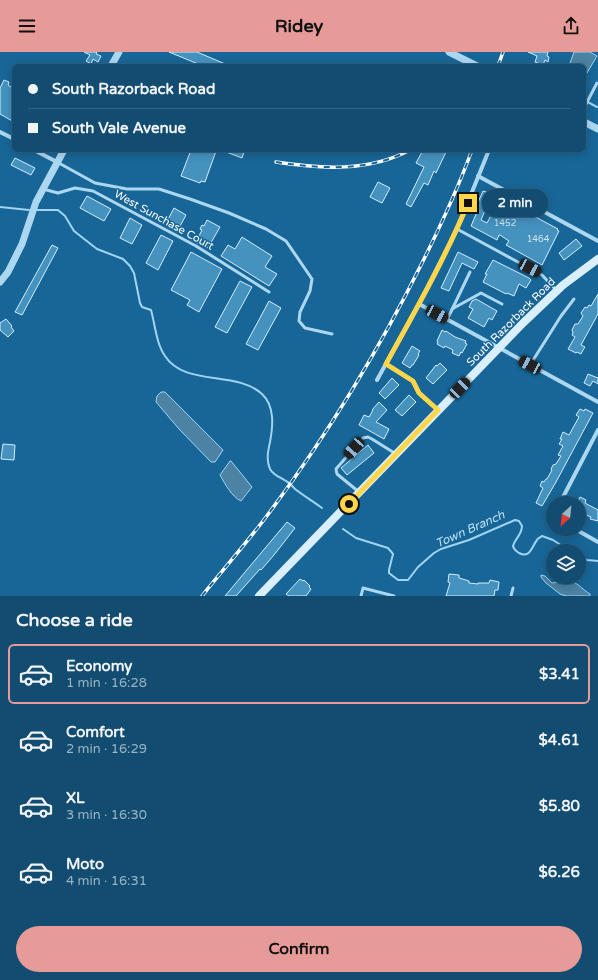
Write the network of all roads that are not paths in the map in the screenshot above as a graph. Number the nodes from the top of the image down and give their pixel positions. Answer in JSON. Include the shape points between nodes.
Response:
{"nodes":[{"id":1,"x":119,"y":52,"type":"edge"},
{"id":2,"x":449,"y":52,"type":"edge"},
{"id":3,"x":113,"y":64,"type":"edge"},
{"id":4,"x":473,"y":64,"type":"edge"},
{"id":5,"x":597,"y":83,"type":"dead end"},
{"id":6,"x":586,"y":104,"type":"edge"},
{"id":7,"x":586,"y":123,"type":"edge"},
{"id":8,"x":598,"y":129,"type":"edge"},
{"id":9,"x":0,"y":132,"type":"edge"},
{"id":10,"x":12,"y":138,"type":"edge"},
{"id":11,"x":38,"y":152,"type":"edge"},
{"id":12,"x":63,"y":152,"type":"edge"},
{"id":13,"x":488,"y":152,"type":"edge"},
{"id":14,"x":57,"y":162,"type":"junction"},
{"id":15,"x":478,"y":176,"type":"junction"},
{"id":16,"x":43,"y":189,"type":"junction"},
{"id":17,"x":457,"y":229,"type":"junction"},
{"id":18,"x":598,"y":241,"type":"edge"},
{"id":19,"x":598,"y":258,"type":"edge"},
{"id":20,"x":470,"y":272,"type":"dead end"},
{"id":21,"x":0,"y":282,"type":"edge"},
{"id":22,"x":557,"y":291,"type":"junction"},
{"id":23,"x":269,"y":292,"type":"dead end"},
{"id":24,"x":574,"y":299,"type":"dead end"},
{"id":25,"x":419,"y":304,"type":"junction"},
{"id":26,"x":502,"y":304,"type":"dead end"},
{"id":27,"x":452,"y":309,"type":"junction"},
{"id":28,"x":447,"y":320,"type":"junction"},
{"id":29,"x":332,"y":334,"type":"dead end"},
{"id":30,"x":499,"y":348,"type":"junction"},
{"id":31,"x":386,"y":364,"type":"junction"},
{"id":32,"x":530,"y":365,"type":"junction"},
{"id":33,"x":377,"y":380,"type":"dead end"},
{"id":34,"x":598,"y":402,"type":"edge"},
{"id":35,"x":438,"y":410,"type":"junction"},
{"id":36,"x":598,"y":430,"type":"edge"},
{"id":37,"x":396,"y":454,"type":"junction"},
{"id":38,"x":359,"y":493,"type":"junction"},
{"id":39,"x":564,"y":496,"type":"edge"},
{"id":40,"x":586,"y":535,"type":"edge"},
{"id":41,"x":598,"y":542,"type":"edge"},
{"id":42,"x":514,"y":588,"type":"dead end"},
{"id":43,"x":259,"y":596,"type":"edge"},
{"id":44,"x":361,"y":596,"type":"edge"},
{"id":45,"x":394,"y":596,"type":"edge"},
{"id":46,"x":511,"y":596,"type":"edge"}],
"edges":[{"from":1,"to":3,"type":"street"},
{"from":2,"to":4,"type":"street"},
{"from":5,"to":6,"type":"lane"},
{"from":7,"to":8,"type":"street"},
{"from":9,"to":10,"type":"street"},
{"from":11,"to":14,"type":"street"},
{"from":12,"to":14,"type":"street"},
{"from":13,"to":15,"type":"street"},
{"from":14,"to":16,"type":"street"},
{"from":14,"to":29,"type":"lane","via":[[95,183],[126,189],[159,190],[190,199],[266,229],[286,241],[312,279],[299,321],[305,328]]},
{"from":15,"to":17,"type":"street"},
{"from":15,"to":18,"type":"street"},
{"from":16,"to":21,"type":"street","via":[[22,244]]},
{"from":16,"to":23,"type":"lane","name":"West Sunchase Court","via":[[58,193],[75,188],[93,191],[196,246]]},
{"from":17,"to":22,"type":"lane","via":[[542,275]]},
{"from":17,"to":25,"type":"street"},
{"from":19,"to":22,"type":"main road","name":"South Razorback Road"},
{"from":20,"to":27,"type":"lane"},
{"from":22,"to":30,"type":"main road","name":"South Razorback Road"},
{"from":24,"to":32,"type":"lane"},
{"from":25,"to":28,"type":"street"},
{"from":25,"to":31,"type":"street"},
{"from":26,"to":27,"type":"lane","via":[[481,293]]},
{"from":27,"to":28,"type":"lane"},
{"from":28,"to":30,"type":"street"},
{"from":30,"to":32,"type":"street"},
{"from":30,"to":35,"type":"main road","name":"South Razorback Road"},
{"from":31,"to":33,"type":"street"},
{"from":31,"to":35,"type":"lane","via":[[413,381],[419,393]]},
{"from":32,"to":34,"type":"street"},
{"from":35,"to":37,"type":"main road","name":"South Razorback Road"},
{"from":36,"to":39,"type":"street"},
{"from":37,"to":38,"type":"main road","name":"South Razorback Road"},
{"from":37,"to":38,"type":"lane","via":[[368,437],[363,438],[336,469],[337,474]]},
{"from":38,"to":43,"type":"main road","name":"South Razorback Road"},
{"from":40,"to":41,"type":"street"},
{"from":42,"to":46,"type":"lane"},
{"from":44,"to":45,"type":"lane","via":[[364,588]]}]}
